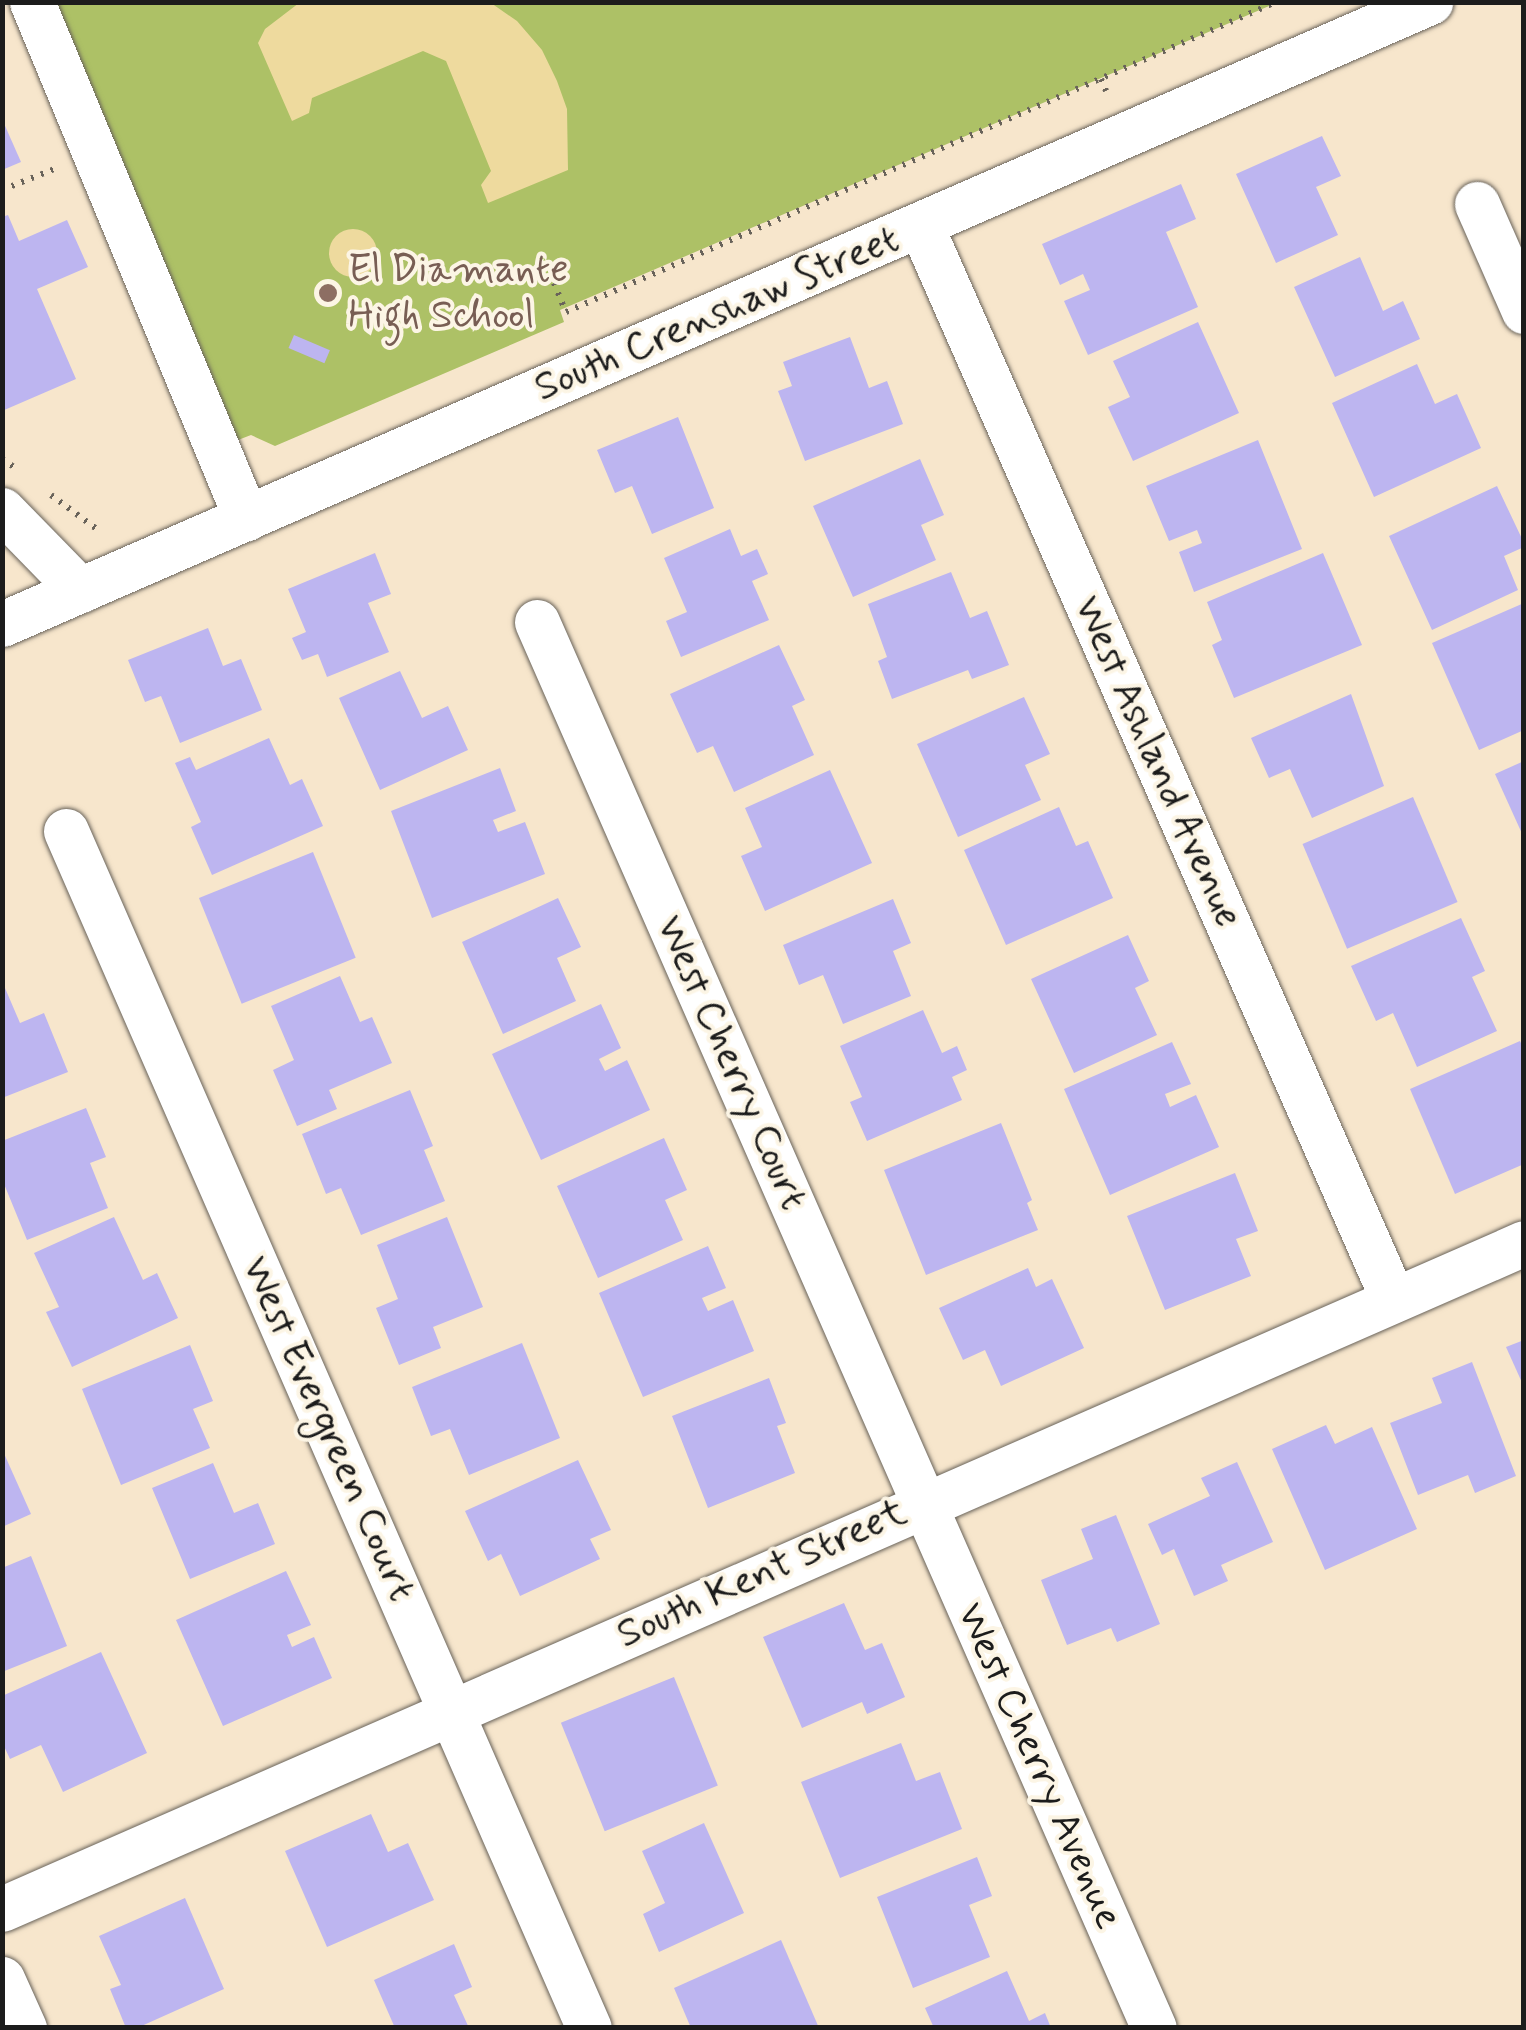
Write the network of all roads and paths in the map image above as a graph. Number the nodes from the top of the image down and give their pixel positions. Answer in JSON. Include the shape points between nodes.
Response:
{"nodes":[{"id":1,"x":32,"y":2,"type":"edge"},
{"id":2,"x":1276,"y":2,"type":"edge"},
{"id":3,"x":1430,"y":2,"type":"edge"},
{"id":4,"x":1102,"y":78,"type":"junction"},
{"id":5,"x":1106,"y":91,"type":"dead end"},
{"id":6,"x":94,"y":152,"type":"junction"},
{"id":7,"x":2,"y":190,"type":"edge"},
{"id":8,"x":1476,"y":204,"type":"dead end"},
{"id":9,"x":921,"y":226,"type":"junction"},
{"id":10,"x":554,"y":283,"type":"dead end"},
{"id":11,"x":1524,"y":311,"type":"edge"},
{"id":12,"x":2,"y":510,"type":"edge"},
{"id":13,"x":246,"y":518,"type":"junction"},
{"id":14,"x":80,"y":590,"type":"junction"},
{"id":15,"x":537,"y":622,"type":"dead end"},
{"id":16,"x":2,"y":624,"type":"edge"},
{"id":17,"x":66,"y":832,"type":"dead end"},
{"id":18,"x":1524,"y":1243,"type":"edge"},
{"id":19,"x":1393,"y":1299,"type":"junction"},
{"id":20,"x":924,"y":1504,"type":"junction"},
{"id":21,"x":450,"y":1710,"type":"junction"},
{"id":22,"x":2,"y":1909,"type":"edge"},
{"id":23,"x":2,"y":1979,"type":"edge"},
{"id":24,"x":24,"y":2028,"type":"edge"},
{"id":25,"x":588,"y":2028,"type":"edge"},
{"id":26,"x":1154,"y":2028,"type":"edge"}],
"edges":[{"from":1,"to":6,"type":"street"},
{"from":2,"to":4,"type":"path"},
{"from":3,"to":9,"type":"street","name":"South Crenshaw Street"},
{"from":4,"to":5,"type":"path"},
{"from":4,"to":10,"type":"path","via":[[566,312]]},
{"from":6,"to":7,"type":"path"},
{"from":6,"to":13,"type":"street"},
{"from":8,"to":11,"type":"street"},
{"from":9,"to":13,"type":"street","name":"South Crenshaw Street"},
{"from":9,"to":19,"type":"street","name":"West Ashland Avenue"},
{"from":12,"to":14,"type":"street"},
{"from":13,"to":14,"type":"street","name":"South Crenshaw Street"},
{"from":14,"to":16,"type":"street","name":"South Crenshaw Street"},
{"from":15,"to":20,"type":"street","name":"West Cherry Court"},
{"from":17,"to":21,"type":"street","name":"West Evergreen Court"},
{"from":18,"to":19,"type":"street","name":"South Kent Street"},
{"from":19,"to":20,"type":"street","name":"South Kent Street"},
{"from":20,"to":21,"type":"street","name":"South Kent Street"},
{"from":20,"to":26,"type":"street","name":"West Cherry Avenue"},
{"from":21,"to":22,"type":"street","name":"South Kent Street"},
{"from":21,"to":25,"type":"street","name":"West Evergreen Court"},
{"from":23,"to":24,"type":"street"}]}
